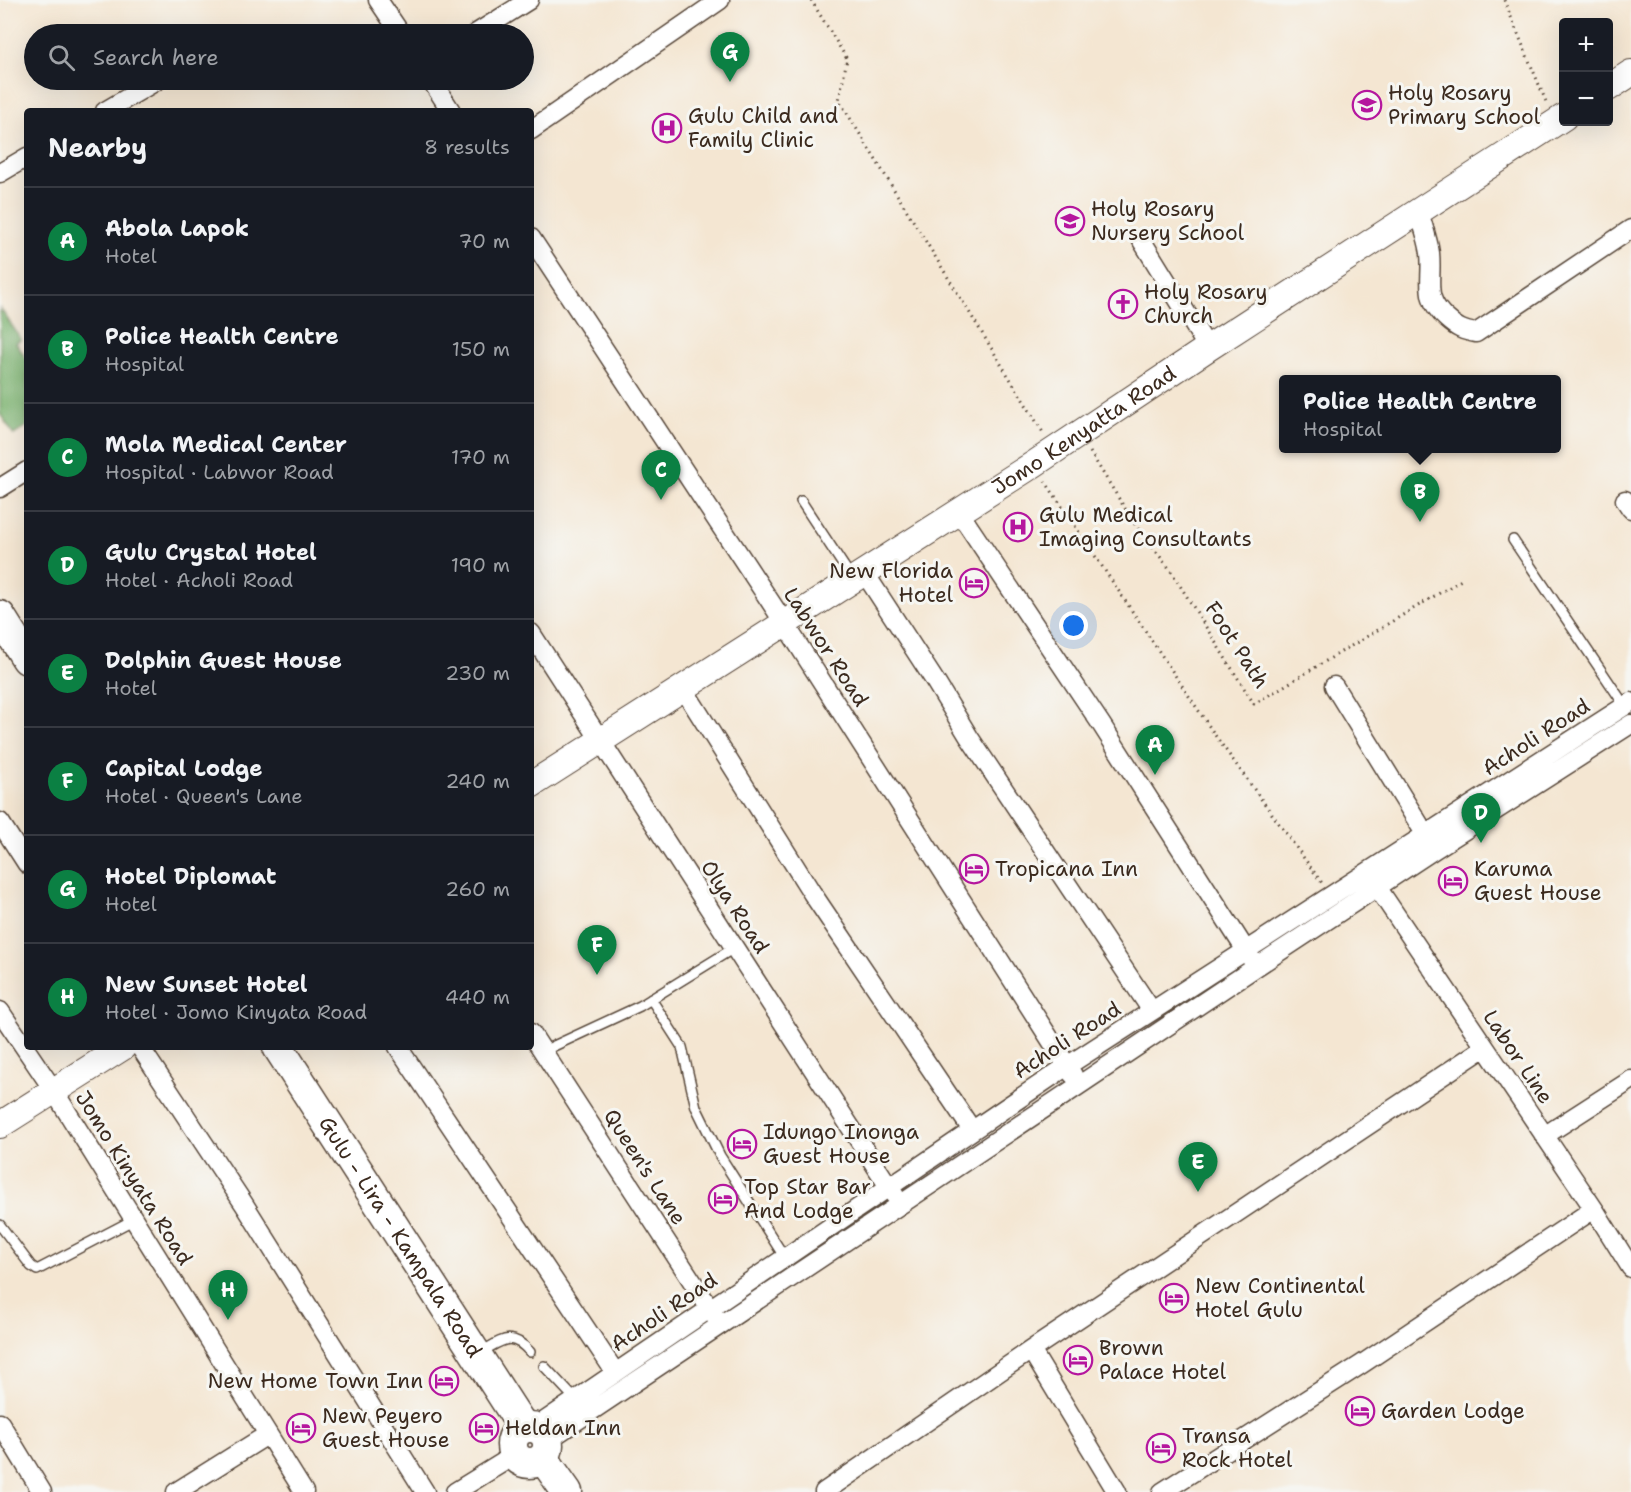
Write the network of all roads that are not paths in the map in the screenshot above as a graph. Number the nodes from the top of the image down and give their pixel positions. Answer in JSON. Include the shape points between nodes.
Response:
{"nodes":[{"id":1,"x":378,"y":0,"type":"edge"},
{"id":2,"x":529,"y":0,"type":"edge"},
{"id":3,"x":720,"y":0,"type":"edge"},
{"id":4,"x":394,"y":24,"type":"edge"},
{"id":5,"x":491,"y":24,"type":"edge"},
{"id":6,"x":1631,"y":73,"type":"edge"},
{"id":7,"x":1613,"y":85,"type":"edge"},
{"id":8,"x":141,"y":90,"type":"edge"},
{"id":9,"x":437,"y":90,"type":"edge"},
{"id":10,"x":110,"y":108,"type":"edge"},
{"id":11,"x":449,"y":108,"type":"edge"},
{"id":12,"x":1559,"y":120,"type":"edge"},
{"id":13,"x":534,"y":128,"type":"edge"},
{"id":14,"x":24,"y":159,"type":"edge"},
{"id":15,"x":0,"y":173,"type":"edge"},
{"id":16,"x":1419,"y":212,"type":"junction"},
{"id":17,"x":1631,"y":229,"type":"edge"},
{"id":18,"x":1142,"y":241,"type":"dead end"},
{"id":19,"x":534,"y":243,"type":"edge"},
{"id":20,"x":1208,"y":348,"type":"junction"},
{"id":21,"x":24,"y":473,"type":"edge"},
{"id":22,"x":0,"y":488,"type":"edge"},
{"id":23,"x":801,"y":501,"type":"dead end"},
{"id":24,"x":958,"y":512,"type":"junction"},
{"id":25,"x":1514,"y":540,"type":"dead end"},
{"id":26,"x":858,"y":576,"type":"junction"},
{"id":27,"x":0,"y":616,"type":"edge"},
{"id":28,"x":785,"y":624,"type":"junction"},
{"id":29,"x":534,"y":638,"type":"edge"},
{"id":30,"x":24,"y":654,"type":"edge"},
{"id":31,"x":1334,"y":686,"type":"dead end"},
{"id":32,"x":683,"y":688,"type":"junction"},
{"id":33,"x":1628,"y":704,"type":"edge"},
{"id":34,"x":1631,"y":724,"type":"edge"},
{"id":35,"x":601,"y":739,"type":"junction"},
{"id":36,"x":534,"y":783,"type":"edge"},
{"id":37,"x":0,"y":822,"type":"edge"},
{"id":38,"x":1430,"y":842,"type":"junction"},
{"id":39,"x":24,"y":859,"type":"edge"},
{"id":40,"x":1367,"y":872,"type":"junction"},
{"id":41,"x":1377,"y":887,"type":"junction"},
{"id":42,"x":734,"y":948,"type":"junction"},
{"id":43,"x":1246,"y":950,"type":"junction"},
{"id":44,"x":1256,"y":966,"type":"junction"},
{"id":45,"x":651,"y":999,"type":"junction"},
{"id":46,"x":0,"y":1011,"type":"edge"},
{"id":47,"x":1152,"y":1011,"type":"junction"},
{"id":48,"x":534,"y":1038,"type":"edge"},
{"id":49,"x":24,"y":1047,"type":"edge"},
{"id":50,"x":1484,"y":1048,"type":"junction"},
{"id":51,"x":26,"y":1050,"type":"edge"},
{"id":52,"x":118,"y":1050,"type":"edge"},
{"id":53,"x":142,"y":1050,"type":"edge"},
{"id":54,"x":280,"y":1050,"type":"edge"},
{"id":55,"x":400,"y":1050,"type":"edge"},
{"id":56,"x":543,"y":1051,"type":"junction"},
{"id":57,"x":1067,"y":1066,"type":"junction"},
{"id":58,"x":1631,"y":1080,"type":"edge"},
{"id":59,"x":1079,"y":1084,"type":"junction"},
{"id":60,"x":54,"y":1091,"type":"junction"},
{"id":61,"x":0,"y":1125,"type":"edge"},
{"id":62,"x":972,"y":1130,"type":"junction"},
{"id":63,"x":1544,"y":1136,"type":"junction"},
{"id":64,"x":889,"y":1188,"type":"junction"},
{"id":65,"x":901,"y":1205,"type":"junction"},
{"id":66,"x":1594,"y":1209,"type":"junction"},
{"id":67,"x":133,"y":1220,"type":"junction"},
{"id":68,"x":0,"y":1225,"type":"edge"},
{"id":69,"x":784,"y":1258,"type":"junction"},
{"id":70,"x":1631,"y":1268,"type":"edge"},
{"id":71,"x":709,"y":1308,"type":"junction"},
{"id":72,"x":721,"y":1326,"type":"junction"},
{"id":73,"x":1031,"y":1350,"type":"junction"},
{"id":74,"x":530,"y":1352,"type":"dead end"},
{"id":75,"x":475,"y":1355,"type":"junction"},
{"id":76,"x":544,"y":1366,"type":"dead end"},
{"id":77,"x":615,"y":1372,"type":"junction"},
{"id":78,"x":575,"y":1399,"type":"junction"},
{"id":79,"x":0,"y":1423,"type":"edge"},
{"id":80,"x":267,"y":1435,"type":"junction"},
{"id":81,"x":533,"y":1442,"type":"junction"},
{"id":82,"x":42,"y":1492,"type":"edge"},
{"id":83,"x":176,"y":1492,"type":"edge"},
{"id":84,"x":304,"y":1492,"type":"edge"},
{"id":85,"x":425,"y":1492,"type":"edge"},
{"id":86,"x":455,"y":1492,"type":"edge"},
{"id":87,"x":567,"y":1492,"type":"edge"},
{"id":88,"x":824,"y":1492,"type":"edge"},
{"id":89,"x":1117,"y":1492,"type":"edge"},
{"id":90,"x":1162,"y":1492,"type":"edge"}],
"edges":[{"from":1,"to":4,"type":"street"},
{"from":2,"to":5,"type":"street"},
{"from":3,"to":13,"type":"street"},
{"from":6,"to":7,"type":"main road"},
{"from":8,"to":10,"type":"street"},
{"from":9,"to":11,"type":"street"},
{"from":12,"to":16,"type":"main road","name":"Jomo Kenyatta Road"},
{"from":14,"to":15,"type":"street"},
{"from":16,"to":17,"type":"street","via":[[1428,240],[1431,300],[1459,330],[1476,333]]},
{"from":16,"to":20,"type":"main road","name":"Jomo Kenyatta Road"},
{"from":18,"to":20,"type":"street"},
{"from":19,"to":28,"type":"street","name":"Labwor Road"},
{"from":20,"to":24,"type":"main road","name":"Jomo Kenyatta Road"},
{"from":21,"to":22,"type":"street"},
{"from":23,"to":26,"type":"lane"},
{"from":24,"to":26,"type":"main road","name":"Jomo Kenyatta Road"},
{"from":24,"to":43,"type":"street","via":[[1101,724]]},
{"from":25,"to":33,"type":"lane"},
{"from":26,"to":28,"type":"main road","name":"Jomo Kenyatta Road"},
{"from":26,"to":47,"type":"street","via":[[935,681]]},
{"from":27,"to":30,"type":"main road"},
{"from":28,"to":32,"type":"main road","name":"Jomo Kenyatta Road"},
{"from":28,"to":57,"type":"street","name":"Labwor Road"},
{"from":29,"to":35,"type":"street","name":"Olya Road"},
{"from":31,"to":38,"type":"street"},
{"from":32,"to":35,"type":"main road","name":"Jomo Kenyatta Road"},
{"from":32,"to":62,"type":"street","via":[[812,892]]},
{"from":33,"to":38,"type":"street","name":"Acholi Road"},
{"from":34,"to":38,"type":"street","name":"Acholi Road"},
{"from":35,"to":36,"type":"main road","name":"Jomo Kenyatta Road"},
{"from":35,"to":42,"type":"street","name":"Olya Road"},
{"from":37,"to":39,"type":"street"},
{"from":38,"to":40,"type":"street","name":"Acholi Road"},
{"from":38,"to":41,"type":"street","name":"Acholi Road"},
{"from":40,"to":41,"type":"street","name":"Labor Line"},
{"from":40,"to":43,"type":"street","name":"Acholi Road"},
{"from":41,"to":44,"type":"street","name":"Acholi Road"},
{"from":41,"to":50,"type":"street","name":"Labor Line"},
{"from":42,"to":45,"type":"lane"},
{"from":42,"to":64,"type":"street","name":"Olya Road"},
{"from":43,"to":44,"type":"street"},
{"from":43,"to":47,"type":"street","name":"Acholi Road"},
{"from":44,"to":59,"type":"street","name":"Acholi Road"},
{"from":45,"to":56,"type":"lane"},
{"from":45,"to":69,"type":"lane","via":[[682,1047],[696,1107],[720,1156]]},
{"from":46,"to":49,"type":"street","name":"Jomo Kinyata Road"},
{"from":47,"to":57,"type":"street","name":"Acholi Road"},
{"from":48,"to":56,"type":"street","name":"Queen's Lane"},
{"from":50,"to":63,"type":"street","name":"Labor Line"},
{"from":50,"to":73,"type":"street"},
{"from":51,"to":60,"type":"street","name":"Jomo Kinyata Road"},
{"from":52,"to":60,"type":"main road"},
{"from":53,"to":85,"type":"street"},
{"from":54,"to":75,"type":"main road","name":"Gulu - Lira - Kampala Road"},
{"from":55,"to":77,"type":"street"},
{"from":56,"to":71,"type":"street","name":"Queen's Lane"},
{"from":57,"to":59,"type":"street","name":"Labwor Road"},
{"from":57,"to":62,"type":"street","name":"Acholi Road"},
{"from":58,"to":63,"type":"street"},
{"from":59,"to":65,"type":"street","name":"Acholi Road"},
{"from":60,"to":61,"type":"main road"},
{"from":60,"to":67,"type":"street","name":"Jomo Kinyata Road"},
{"from":62,"to":64,"type":"street","name":"Acholi Road"},
{"from":63,"to":66,"type":"street","name":"Labor Line"},
{"from":64,"to":65,"type":"street","name":"Olya Road"},
{"from":64,"to":69,"type":"street","name":"Acholi Road"},
{"from":65,"to":72,"type":"street","name":"Acholi Road"},
{"from":66,"to":70,"type":"street","name":"Labor Line"},
{"from":66,"to":90,"type":"street"},
{"from":67,"to":68,"type":"lane","via":[[37,1270]]},
{"from":67,"to":80,"type":"street","name":"Jomo Kinyata Road"},
{"from":69,"to":71,"type":"street","name":"Acholi Road"},
{"from":71,"to":72,"type":"street","name":"Queen's Lane"},
{"from":71,"to":77,"type":"street","name":"Acholi Road"},
{"from":72,"to":81,"type":"street","name":"Acholi Road"},
{"from":73,"to":88,"type":"street"},
{"from":73,"to":89,"type":"street"},
{"from":74,"to":75,"type":"lane","via":[[515,1339],[504,1340]]},
{"from":75,"to":81,"type":"main road","name":"Gulu - Lira - Kampala Road"},
{"from":76,"to":78,"type":"lane"},
{"from":77,"to":78,"type":"street","name":"Acholi Road"},
{"from":78,"to":81,"type":"street","name":"Acholi Road"},
{"from":79,"to":82,"type":"street"},
{"from":80,"to":83,"type":"street"},
{"from":80,"to":84,"type":"street","name":"Jomo Kinyata Road"},
{"from":81,"to":86,"type":"street"},
{"from":81,"to":87,"type":"main road","name":"Gulu - Lira - Kampala Road"}]}
